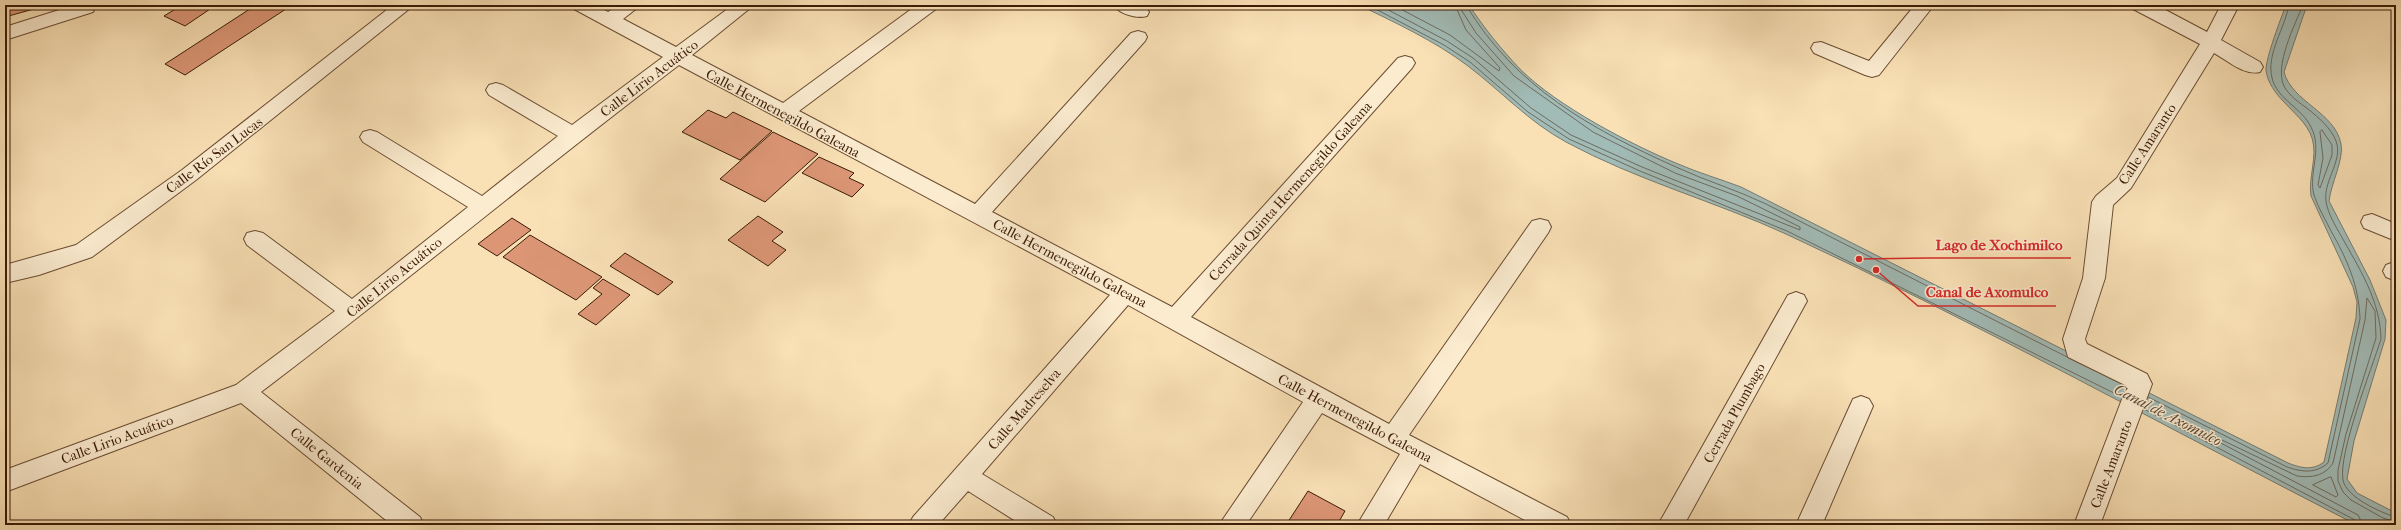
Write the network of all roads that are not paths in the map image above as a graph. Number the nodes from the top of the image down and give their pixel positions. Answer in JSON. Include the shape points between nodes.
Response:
{"nodes":[{"id":1,"x":406,"y":5,"type":"edge"},
{"id":2,"x":581,"y":5,"type":"edge"},
{"id":3,"x":632,"y":5,"type":"edge"},
{"id":4,"x":745,"y":5,"type":"edge"},
{"id":5,"x":929,"y":5,"type":"edge"},
{"id":6,"x":1123,"y":5,"type":"edge"},
{"id":7,"x":1925,"y":5,"type":"edge"},
{"id":8,"x":2140,"y":5,"type":"edge"},
{"id":9,"x":2230,"y":5,"type":"edge"},
{"id":10,"x":86,"y":8,"type":"dead end"},
{"id":11,"x":1140,"y":12,"type":"dead end"},
{"id":12,"x":610,"y":20,"type":"junction"},
{"id":13,"x":5,"y":34,"type":"edge"},
{"id":14,"x":1138,"y":38,"type":"dead end"},
{"id":15,"x":2210,"y":43,"type":"junction"},
{"id":16,"x":1821,"y":48,"type":"dead end"},
{"id":17,"x":678,"y":56,"type":"junction"},
{"id":18,"x":1405,"y":63,"type":"dead end"},
{"id":19,"x":2254,"y":67,"type":"dead end"},
{"id":20,"x":496,"y":90,"type":"dead end"},
{"id":21,"x":783,"y":113,"type":"junction"},
{"id":22,"x":573,"y":135,"type":"junction"},
{"id":23,"x":370,"y":137,"type":"dead end"},
{"id":24,"x":482,"y":206,"type":"junction"},
{"id":25,"x":978,"y":214,"type":"junction"},
{"id":26,"x":2372,"y":222,"type":"dead end"},
{"id":27,"x":1540,"y":227,"type":"dead end"},
{"id":28,"x":2396,"y":233,"type":"edge"},
{"id":29,"x":255,"y":239,"type":"dead end"},
{"id":30,"x":5,"y":274,"type":"edge"},
{"id":31,"x":1126,"y":293,"type":"junction"},
{"id":32,"x":1796,"y":301,"type":"dead end"},
{"id":33,"x":352,"y":311,"type":"junction"},
{"id":34,"x":1175,"y":319,"type":"junction"},
{"id":35,"x":244,"y":392,"type":"junction"},
{"id":36,"x":1318,"y":399,"type":"junction"},
{"id":37,"x":1861,"y":406,"type":"dead end"},
{"id":38,"x":1393,"y":438,"type":"junction"},
{"id":39,"x":1415,"y":450,"type":"junction"},
{"id":40,"x":965,"y":476,"type":"junction"},
{"id":41,"x":5,"y":481,"type":"edge"},
{"id":42,"x":411,"y":525,"type":"edge"},
{"id":43,"x":922,"y":525,"type":"edge"},
{"id":44,"x":1044,"y":525,"type":"edge"},
{"id":45,"x":1232,"y":525,"type":"edge"},
{"id":46,"x":1370,"y":525,"type":"edge"},
{"id":47,"x":1558,"y":525,"type":"edge"},
{"id":48,"x":1671,"y":525,"type":"edge"},
{"id":49,"x":1809,"y":525,"type":"edge"},
{"id":50,"x":2087,"y":525,"type":"edge"}],
"edges":[{"from":1,"to":30,"type":"street","name":"Calle Río San Lucas","via":[[195,170],[84,251]]},
{"from":2,"to":12,"type":"street","name":"Calle Hermenegildo Galeana"},
{"from":3,"to":12,"type":"street"},
{"from":4,"to":17,"type":"street","name":"Calle Lirio Acuático"},
{"from":5,"to":21,"type":"street"},
{"from":6,"to":11,"type":"street"},
{"from":7,"to":16,"type":"street","via":[[1872,70]]},
{"from":8,"to":15,"type":"street","via":[[2174,21]]},
{"from":9,"to":15,"type":"street","name":"Calle Amaranto"},
{"from":10,"to":13,"type":"street"},
{"from":12,"to":17,"type":"street","name":"Calle Hermenegildo Galeana"},
{"from":14,"to":25,"type":"street"},
{"from":15,"to":19,"type":"street"},
{"from":15,"to":50,"type":"street","name":"Calle Amaranto","via":[[2124,184],[2103,202],[2094,278],[2074,339],[2076,350],[2139,381],[2139,386],[2130,416]]},
{"from":17,"to":21,"type":"street","name":"Calle Hermenegildo Galeana"},
{"from":17,"to":22,"type":"street","name":"Calle Lirio Acuático"},
{"from":18,"to":34,"type":"street","name":"Cerrada Quinta Hermenegildo Galeana"},
{"from":20,"to":22,"type":"street"},
{"from":21,"to":25,"type":"street","name":"Calle Hermenegildo Galeana"},
{"from":22,"to":24,"type":"street","name":"Calle Lirio Acuático"},
{"from":23,"to":24,"type":"street"},
{"from":24,"to":33,"type":"street","name":"Calle Lirio Acuático"},
{"from":25,"to":31,"type":"street","name":"Calle Hermenegildo Galeana"},
{"from":26,"to":28,"type":"street"},
{"from":27,"to":38,"type":"street"},
{"from":29,"to":33,"type":"street"},
{"from":31,"to":34,"type":"street","name":"Calle Hermenegildo Galeana"},
{"from":31,"to":40,"type":"street","name":"Calle Madreselva"},
{"from":32,"to":48,"type":"street","name":"Cerrada Plumbago"},
{"from":33,"to":35,"type":"street","name":"Calle Lirio Acuático"},
{"from":34,"to":36,"type":"street","name":"Calle Hermenegildo Galeana"},
{"from":35,"to":41,"type":"street","name":"Calle Lirio Acuático"},
{"from":35,"to":42,"type":"street","name":"Calle Gardenia"},
{"from":36,"to":38,"type":"street","name":"Calle Hermenegildo Galeana"},
{"from":36,"to":45,"type":"street"},
{"from":37,"to":49,"type":"street"},
{"from":38,"to":39,"type":"street","name":"Calle Hermenegildo Galeana"},
{"from":39,"to":46,"type":"street"},
{"from":39,"to":47,"type":"street","name":"Calle Hermenegildo Galeana"},
{"from":40,"to":43,"type":"street","name":"Calle Madreselva"},
{"from":40,"to":44,"type":"street"}]}
